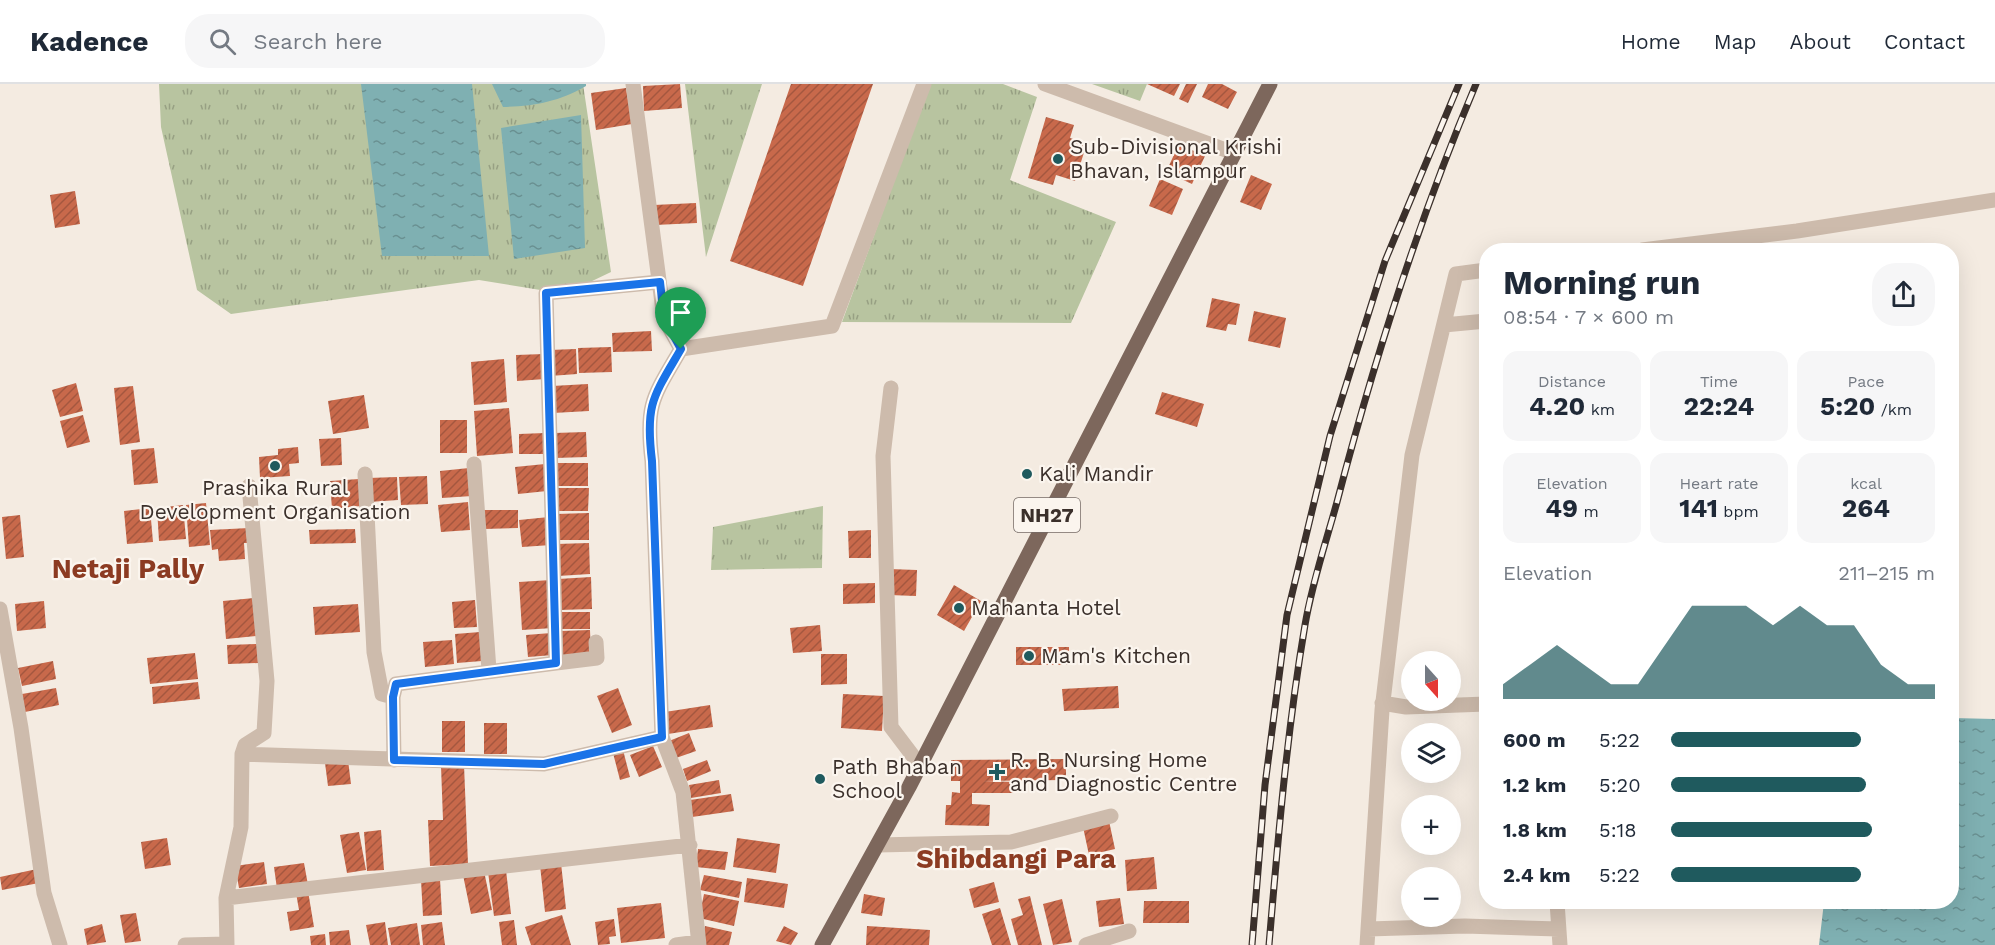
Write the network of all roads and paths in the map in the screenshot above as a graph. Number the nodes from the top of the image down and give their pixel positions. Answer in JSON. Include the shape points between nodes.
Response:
{"nodes":[{"id":1,"x":633,"y":84,"type":"edge"},
{"id":2,"x":924,"y":84,"type":"edge"},
{"id":3,"x":1045,"y":84,"type":"edge"},
{"id":4,"x":1270,"y":84,"type":"edge"},
{"id":5,"x":1234,"y":153,"type":"junction"},
{"id":6,"x":1995,"y":200,"type":"edge"},
{"id":7,"x":1699,"y":243,"type":"edge"},
{"id":8,"x":1479,"y":271,"type":"edge"},
{"id":9,"x":660,"y":282,"type":"junction"},
{"id":10,"x":1479,"y":322,"type":"edge"},
{"id":11,"x":1444,"y":325,"type":"junction"},
{"id":12,"x":681,"y":349,"type":"junction"},
{"id":13,"x":891,"y":388,"type":"dead end"},
{"id":14,"x":474,"y":464,"type":"dead end"},
{"id":15,"x":365,"y":474,"type":"dead end"},
{"id":16,"x":249,"y":486,"type":"dead end"},
{"id":17,"x":0,"y":609,"type":"edge"},
{"id":18,"x":596,"y":642,"type":"dead end"},
{"id":19,"x":556,"y":663,"type":"junction"},
{"id":20,"x":489,"y":670,"type":"junction"},
{"id":21,"x":393,"y":697,"type":"junction"},
{"id":22,"x":1383,"y":703,"type":"junction"},
{"id":23,"x":1479,"y":704,"type":"edge"},
{"id":24,"x":662,"y":737,"type":"junction"},
{"id":25,"x":242,"y":754,"type":"junction"},
{"id":26,"x":394,"y":760,"type":"junction"},
{"id":27,"x":919,"y":764,"type":"junction"},
{"id":28,"x":1111,"y":816,"type":"dead end"},
{"id":29,"x":690,"y":845,"type":"junction"},
{"id":30,"x":878,"y":845,"type":"junction"},
{"id":31,"x":226,"y":898,"type":"junction"},
{"id":32,"x":1558,"y":909,"type":"edge"},
{"id":33,"x":1130,"y":931,"type":"dead end"},
{"id":34,"x":1367,"y":937,"type":"edge"},
{"id":35,"x":1560,"y":937,"type":"edge"},
{"id":36,"x":698,"y":943,"type":"edge"},
{"id":37,"x":227,"y":944,"type":"edge"},
{"id":38,"x":60,"y":945,"type":"edge"},
{"id":39,"x":185,"y":945,"type":"edge"},
{"id":40,"x":676,"y":945,"type":"edge"},
{"id":41,"x":822,"y":945,"type":"edge"},
{"id":42,"x":1086,"y":945,"type":"edge"}],
"edges":[{"from":1,"to":9,"type":"street"},
{"from":2,"to":12,"type":"street","via":[[832,326]]},
{"from":3,"to":5,"type":"street"},
{"from":4,"to":5,"type":"main road","number":"NH27"},
{"from":5,"to":27,"type":"main road","number":"NH27"},
{"from":6,"to":7,"type":"street"},
{"from":8,"to":11,"type":"street","via":[[1456,274]]},
{"from":9,"to":12,"type":"street","via":[[664,318]]},
{"from":9,"to":19,"type":"street","via":[[546,293]]},
{"from":10,"to":11,"type":"street"},
{"from":11,"to":22,"type":"street","via":[[1412,455]]},
{"from":12,"to":24,"type":"street","via":[[650,405],[648,429]]},
{"from":13,"to":27,"type":"street","via":[[883,456],[891,727]]},
{"from":14,"to":20,"type":"street"},
{"from":15,"to":21,"type":"street","via":[[374,652],[382,694]]},
{"from":16,"to":25,"type":"street","via":[[267,681],[264,733],[245,745]]},
{"from":17,"to":38,"type":"street","via":[[44,893]]},
{"from":18,"to":19,"type":"street","via":[[597,658]]},
{"from":19,"to":20,"type":"street"},
{"from":20,"to":21,"type":"street","via":[[396,684]]},
{"from":21,"to":26,"type":"street"},
{"from":22,"to":23,"type":"street","via":[[1406,707]]},
{"from":22,"to":34,"type":"street"},
{"from":24,"to":26,"type":"street","via":[[544,764]]},
{"from":24,"to":29,"type":"street","via":[[682,792]]},
{"from":25,"to":26,"type":"street"},
{"from":25,"to":31,"type":"street","via":[[241,827]]},
{"from":27,"to":30,"type":"main road","number":"NH27"},
{"from":28,"to":30,"type":"street","via":[[1011,842]]},
{"from":29,"to":31,"type":"street"},
{"from":29,"to":36,"type":"street"},
{"from":30,"to":41,"type":"main road","number":"NH27"},
{"from":31,"to":37,"type":"street"},
{"from":32,"to":35,"type":"street"},
{"from":33,"to":42,"type":"street"},
{"from":34,"to":35,"type":"street","via":[[1465,926]]},
{"from":36,"to":40,"type":"street"},
{"from":37,"to":39,"type":"street"}]}
